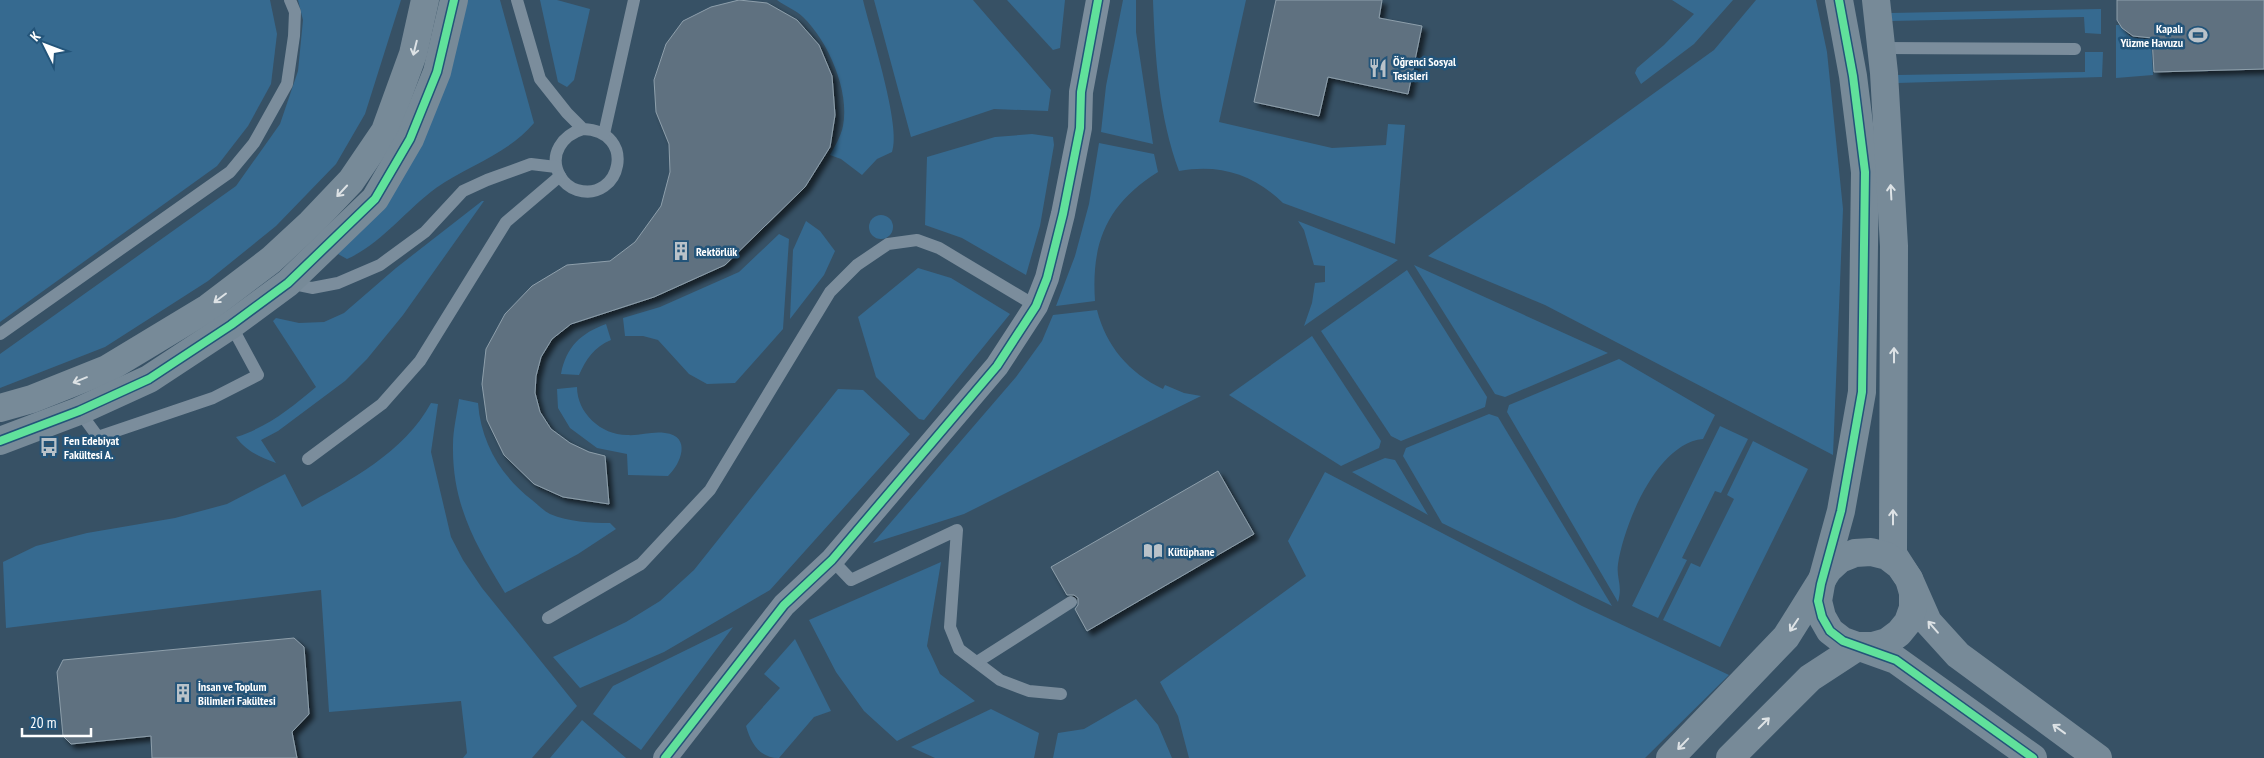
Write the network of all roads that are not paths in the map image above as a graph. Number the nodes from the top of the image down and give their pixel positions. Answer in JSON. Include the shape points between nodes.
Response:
{"nodes":[{"id":1,"x":290,"y":0,"type":"edge"},
{"id":2,"x":425,"y":0,"type":"edge"},
{"id":3,"x":454,"y":0,"type":"edge"},
{"id":4,"x":517,"y":0,"type":"edge"},
{"id":5,"x":634,"y":0,"type":"edge"},
{"id":6,"x":1098,"y":0,"type":"edge"},
{"id":7,"x":1839,"y":0,"type":"edge"},
{"id":8,"x":1876,"y":0,"type":"edge"},
{"id":9,"x":1882,"y":48,"type":"junction"},
{"id":10,"x":2075,"y":49,"type":"dead end"},
{"id":11,"x":583,"y":129,"type":"junction"},
{"id":12,"x":604,"y":134,"type":"junction"},
{"id":13,"x":558,"y":172,"type":"junction"},
{"id":14,"x":288,"y":283,"type":"junction"},
{"id":15,"x":1036,"y":306,"type":"junction"},
{"id":16,"x":232,"y":324,"type":"junction"},
{"id":17,"x":0,"y":334,"type":"edge"},
{"id":18,"x":0,"y":408,"type":"edge"},
{"id":19,"x":79,"y":411,"type":"junction"},
{"id":20,"x":0,"y":440,"type":"edge"},
{"id":21,"x":308,"y":459,"type":"dead end"},
{"id":22,"x":832,"y":560,"type":"junction"},
{"id":23,"x":1909,"y":579,"type":"junction"},
{"id":24,"x":1821,"y":584,"type":"junction"},
{"id":25,"x":1071,"y":602,"type":"dead end"},
{"id":26,"x":548,"y":618,"type":"dead end"},
{"id":27,"x":1858,"y":646,"type":"junction"},
{"id":28,"x":976,"y":662,"type":"junction"},
{"id":29,"x":1061,"y":694,"type":"dead end"},
{"id":30,"x":665,"y":758,"type":"edge"},
{"id":31,"x":1670,"y":758,"type":"edge"},
{"id":32,"x":1730,"y":758,"type":"edge"},
{"id":33,"x":2033,"y":758,"type":"edge"},
{"id":34,"x":2098,"y":758,"type":"edge"}],
"edges":[{"from":1,"to":17,"type":"lane","via":[[295,12],[287,84],[254,143],[230,172]]},
{"from":2,"to":18,"type":"street","one_way":true,"via":[[413,54],[385,131],[351,181],[311,223],[271,260],[208,308],[107,369],[32,399]]},
{"from":3,"to":14,"type":"street","via":[[437,72],[410,139],[375,199]]},
{"from":4,"to":11,"type":"lane","via":[[540,78]]},
{"from":5,"to":12,"type":"lane"},
{"from":6,"to":15,"type":"street","via":[[1081,92],[1080,128],[1063,214],[1047,278]]},
{"from":7,"to":24,"type":"street","via":[[1865,172],[1862,392],[1841,510]]},
{"from":8,"to":9,"type":"street"},
{"from":9,"to":10,"type":"lane"},
{"from":23,"to":9,"type":"street","one_way":true,"via":[[1893,554],[1894,246]]},
{"from":11,"to":12,"type":"lane"},
{"from":11,"to":13,"type":"lane","via":[[564,138],[556,157]]},
{"from":12,"to":13,"type":"lane","via":[[617,151],[616,173],[610,181],[594,191],[584,192],[566,184]]},
{"from":13,"to":14,"type":"lane","via":[[531,164],[487,180],[463,191],[426,232],[380,265],[338,283],[312,288]]},
{"from":13,"to":21,"type":"lane","via":[[506,222],[420,361],[382,404]]},
{"from":14,"to":16,"type":"street"},
{"from":15,"to":22,"type":"street","via":[[997,366]]},
{"from":15,"to":26,"type":"lane","via":[[939,248],[917,240],[888,244],[857,266],[830,292],[710,490],[641,564]]},
{"from":16,"to":19,"type":"street","via":[[149,379]]},
{"from":16,"to":19,"type":"lane","via":[[258,375],[213,398],[98,437]]},
{"from":19,"to":20,"type":"street"},
{"from":22,"to":28,"type":"lane","via":[[851,580],[957,530],[950,627],[959,649]]},
{"from":22,"to":30,"type":"street","via":[[784,605]]},
{"from":23,"to":24,"type":"street","via":[[1887,556],[1871,552],[1855,553],[1840,559],[1828,570]]},
{"from":23,"to":27,"type":"street","via":[[1913,608],[1908,622],[1887,642]]},
{"from":34,"to":23,"type":"street","one_way":true,"via":[[1958,654],[1928,622]]},
{"from":24,"to":27,"type":"street","via":[[1818,601],[1830,631],[1843,641]]},
{"from":24,"to":31,"type":"street","one_way":true,"via":[[1786,637]]},
{"from":25,"to":28,"type":"lane"},
{"from":32,"to":27,"type":"street","one_way":true,"via":[[1810,678]]},
{"from":27,"to":33,"type":"street","via":[[1896,660]]},
{"from":28,"to":29,"type":"lane","via":[[1000,680],[1022,688]]}]}
